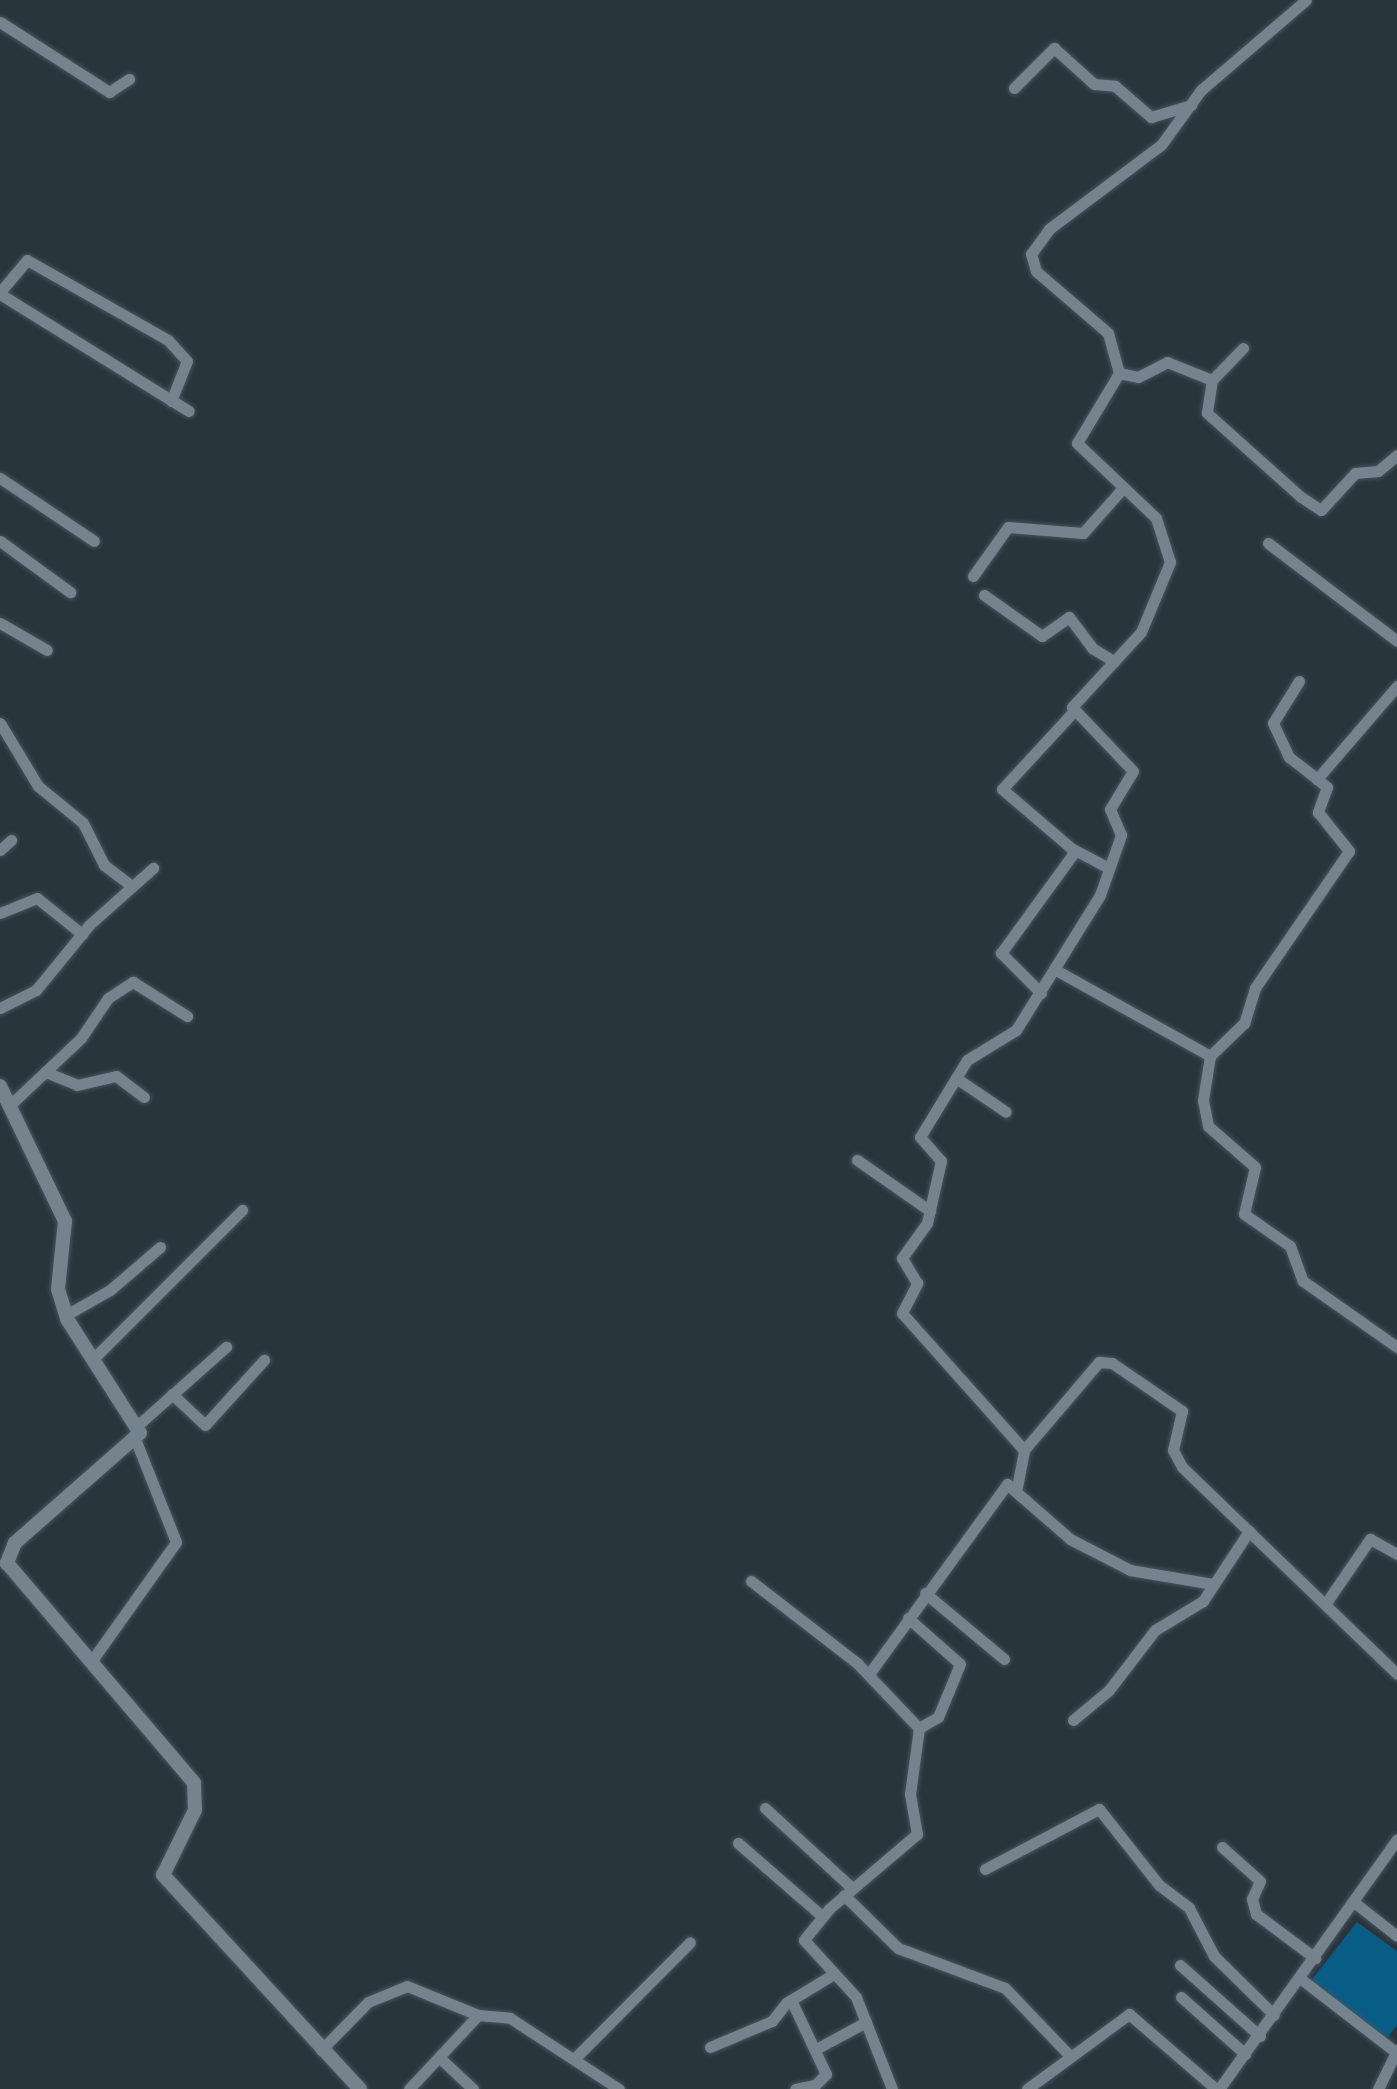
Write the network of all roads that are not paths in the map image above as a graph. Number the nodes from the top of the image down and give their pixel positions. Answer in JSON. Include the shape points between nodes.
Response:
{"nodes":[{"id":1,"x":1306,"y":0,"type":"edge"},
{"id":2,"x":0,"y":22,"type":"edge"},
{"id":3,"x":129,"y":79,"type":"dead end"},
{"id":4,"x":1014,"y":88,"type":"dead end"},
{"id":5,"x":1191,"y":105,"type":"junction"},
{"id":6,"x":0,"y":293,"type":"edge"},
{"id":7,"x":1243,"y":348,"type":"dead end"},
{"id":8,"x":1119,"y":373,"type":"junction"},
{"id":9,"x":1212,"y":380,"type":"junction"},
{"id":10,"x":171,"y":401,"type":"junction"},
{"id":11,"x":189,"y":411,"type":"dead end"},
{"id":12,"x":1397,"y":455,"type":"edge"},
{"id":13,"x":0,"y":478,"type":"edge"},
{"id":14,"x":1122,"y":489,"type":"junction"},
{"id":15,"x":0,"y":541,"type":"edge"},
{"id":16,"x":94,"y":541,"type":"dead end"},
{"id":17,"x":1268,"y":543,"type":"dead end"},
{"id":18,"x":973,"y":576,"type":"dead end"},
{"id":19,"x":70,"y":592,"type":"dead end"},
{"id":20,"x":984,"y":595,"type":"dead end"},
{"id":21,"x":0,"y":623,"type":"edge"},
{"id":22,"x":1397,"y":641,"type":"edge"},
{"id":23,"x":47,"y":650,"type":"dead end"},
{"id":24,"x":1114,"y":661,"type":"junction"},
{"id":25,"x":1299,"y":681,"type":"dead end"},
{"id":26,"x":1397,"y":686,"type":"edge"},
{"id":27,"x":1074,"y":711,"type":"junction"},
{"id":28,"x":0,"y":723,"type":"edge"},
{"id":29,"x":1317,"y":779,"type":"junction"},
{"id":30,"x":11,"y":840,"type":"dead end"},
{"id":31,"x":0,"y":850,"type":"edge"},
{"id":32,"x":1075,"y":851,"type":"junction"},
{"id":33,"x":153,"y":868,"type":"dead end"},
{"id":34,"x":1109,"y":868,"type":"junction"},
{"id":35,"x":132,"y":886,"type":"junction"},
{"id":36,"x":0,"y":913,"type":"edge"},
{"id":37,"x":82,"y":934,"type":"junction"},
{"id":38,"x":1054,"y":969,"type":"junction"},
{"id":39,"x":1041,"y":993,"type":"junction"},
{"id":40,"x":0,"y":1008,"type":"edge"},
{"id":41,"x":187,"y":1016,"type":"dead end"},
{"id":42,"x":1210,"y":1056,"type":"junction"},
{"id":43,"x":48,"y":1073,"type":"junction"},
{"id":44,"x":956,"y":1078,"type":"junction"},
{"id":45,"x":0,"y":1086,"type":"edge"},
{"id":46,"x":144,"y":1097,"type":"dead end"},
{"id":47,"x":10,"y":1105,"type":"junction"},
{"id":48,"x":1006,"y":1112,"type":"dead end"},
{"id":49,"x":857,"y":1160,"type":"dead end"},
{"id":50,"x":242,"y":1210,"type":"dead end"},
{"id":51,"x":930,"y":1211,"type":"junction"},
{"id":52,"x":160,"y":1247,"type":"dead end"},
{"id":53,"x":66,"y":1315,"type":"junction"},
{"id":54,"x":226,"y":1347,"type":"dead end"},
{"id":55,"x":1397,"y":1347,"type":"edge"},
{"id":56,"x":93,"y":1359,"type":"junction"},
{"id":57,"x":264,"y":1360,"type":"dead end"},
{"id":58,"x":172,"y":1394,"type":"junction"},
{"id":59,"x":138,"y":1425,"type":"junction"},
{"id":60,"x":136,"y":1441,"type":"junction"},
{"id":61,"x":1024,"y":1450,"type":"junction"},
{"id":62,"x":1017,"y":1487,"type":"junction"},
{"id":63,"x":1249,"y":1531,"type":"junction"},
{"id":64,"x":1397,"y":1554,"type":"edge"},
{"id":65,"x":751,"y":1581,"type":"dead end"},
{"id":66,"x":1207,"y":1584,"type":"junction"},
{"id":67,"x":925,"y":1593,"type":"junction"},
{"id":68,"x":1326,"y":1603,"type":"junction"},
{"id":69,"x":908,"y":1618,"type":"junction"},
{"id":70,"x":93,"y":1659,"type":"junction"},
{"id":71,"x":1004,"y":1659,"type":"dead end"},
{"id":72,"x":1395,"y":1668,"type":"edge"},
{"id":73,"x":869,"y":1674,"type":"junction"},
{"id":74,"x":1073,"y":1720,"type":"dead end"},
{"id":75,"x":919,"y":1728,"type":"junction"},
{"id":76,"x":765,"y":1808,"type":"dead end"},
{"id":77,"x":1397,"y":1839,"type":"edge"},
{"id":78,"x":738,"y":1843,"type":"dead end"},
{"id":79,"x":1222,"y":1847,"type":"dead end"},
{"id":80,"x":985,"y":1869,"type":"dead end"},
{"id":81,"x":848,"y":1892,"type":"junction"},
{"id":82,"x":1355,"y":1903,"type":"junction"},
{"id":83,"x":822,"y":1916,"type":"junction"},
{"id":84,"x":1397,"y":1936,"type":"edge"},
{"id":85,"x":690,"y":1942,"type":"dead end"},
{"id":86,"x":1315,"y":1958,"type":"junction"},
{"id":87,"x":1180,"y":1965,"type":"dead end"},
{"id":88,"x":832,"y":1975,"type":"junction"},
{"id":89,"x":1301,"y":1979,"type":"junction"},
{"id":90,"x":1181,"y":1997,"type":"dead end"},
{"id":91,"x":791,"y":2000,"type":"junction"},
{"id":92,"x":478,"y":2015,"type":"junction"},
{"id":93,"x":1274,"y":2015,"type":"junction"},
{"id":94,"x":866,"y":2022,"type":"junction"},
{"id":95,"x":1260,"y":2036,"type":"junction"},
{"id":96,"x":710,"y":2047,"type":"dead end"},
{"id":97,"x":816,"y":2049,"type":"junction"},
{"id":98,"x":321,"y":2050,"type":"junction"},
{"id":99,"x":1397,"y":2052,"type":"edge"},
{"id":100,"x":1245,"y":2054,"type":"junction"},
{"id":101,"x":1069,"y":2055,"type":"junction"},
{"id":102,"x":575,"y":2058,"type":"junction"},
{"id":103,"x":441,"y":2059,"type":"junction"},
{"id":104,"x":360,"y":2089,"type":"edge"},
{"id":105,"x":409,"y":2089,"type":"edge"},
{"id":106,"x":473,"y":2089,"type":"edge"},
{"id":107,"x":619,"y":2089,"type":"edge"},
{"id":108,"x":795,"y":2089,"type":"edge"},
{"id":109,"x":892,"y":2089,"type":"edge"},
{"id":110,"x":1027,"y":2089,"type":"edge"},
{"id":111,"x":1217,"y":2089,"type":"edge"},
{"id":112,"x":1378,"y":2089,"type":"edge"}],
"edges":[{"from":1,"to":5,"type":"street"},
{"from":2,"to":3,"type":"street","via":[[109,92]]},
{"from":4,"to":5,"type":"street","via":[[1054,48],[1094,84],[1115,86],[1151,117]]},
{"from":5,"to":8,"type":"street","via":[[1161,145],[1049,229],[1031,254],[1044,279],[1094,315]]},
{"from":6,"to":10,"type":"street"},
{"from":6,"to":10,"type":"street","via":[[27,260],[168,340],[187,361]]},
{"from":7,"to":9,"type":"street"},
{"from":8,"to":9,"type":"street","via":[[1138,377],[1167,362]]},
{"from":8,"to":14,"type":"street","via":[[1077,443]]},
{"from":9,"to":12,"type":"street","via":[[1207,413],[1321,510],[1355,473],[1378,471]]},
{"from":10,"to":11,"type":"street"},
{"from":13,"to":16,"type":"street"},
{"from":14,"to":18,"type":"street","via":[[1083,533],[1008,527]]},
{"from":14,"to":24,"type":"street","via":[[1163,529],[1170,562],[1155,608]]},
{"from":15,"to":19,"type":"street"},
{"from":17,"to":22,"type":"street"},
{"from":20,"to":24,"type":"street","via":[[1042,636],[1069,617],[1092,648]]},
{"from":21,"to":23,"type":"street"},
{"from":24,"to":27,"type":"street"},
{"from":25,"to":29,"type":"street","via":[[1273,723],[1289,757]]},
{"from":26,"to":29,"type":"street"},
{"from":27,"to":32,"type":"street","via":[[1002,789]]},
{"from":27,"to":34,"type":"street","via":[[1133,771],[1110,809],[1121,835]]},
{"from":28,"to":35,"type":"street","via":[[38,786],[83,823],[104,865]]},
{"from":29,"to":42,"type":"street","via":[[1327,787],[1318,812],[1349,851],[1255,988],[1244,1023]]},
{"from":30,"to":31,"type":"street"},
{"from":32,"to":34,"type":"street"},
{"from":32,"to":39,"type":"street","via":[[1001,953]]},
{"from":33,"to":35,"type":"street"},
{"from":34,"to":38,"type":"street"},
{"from":35,"to":37,"type":"street"},
{"from":36,"to":37,"type":"street","via":[[37,898]]},
{"from":37,"to":40,"type":"street","via":[[36,990]]},
{"from":38,"to":39,"type":"street"},
{"from":38,"to":42,"type":"street"},
{"from":39,"to":44,"type":"street","via":[[1016,1030],[980,1047]]},
{"from":41,"to":43,"type":"street","via":[[133,982],[108,998]]},
{"from":42,"to":55,"type":"street","via":[[1204,1117],[1256,1174],[1242,1210],[1290,1246],[1303,1281]]},
{"from":43,"to":46,"type":"street","via":[[77,1085],[116,1076]]},
{"from":43,"to":47,"type":"street"},
{"from":44,"to":48,"type":"street"},
{"from":44,"to":51,"type":"street","via":[[920,1137],[941,1158]]},
{"from":45,"to":47,"type":"street"},
{"from":47,"to":53,"type":"street","via":[[65,1221],[58,1289]]},
{"from":49,"to":51,"type":"street"},
{"from":50,"to":56,"type":"street"},
{"from":51,"to":61,"type":"street","via":[[902,1258],[917,1283],[902,1313]]},
{"from":52,"to":53,"type":"street","via":[[110,1290]]},
{"from":53,"to":56,"type":"street"},
{"from":54,"to":58,"type":"street"},
{"from":56,"to":59,"type":"street"},
{"from":57,"to":58,"type":"street","via":[[205,1425]]},
{"from":58,"to":59,"type":"street"},
{"from":59,"to":60,"type":"street"},
{"from":60,"to":70,"type":"street","via":[[176,1542]]},
{"from":60,"to":70,"type":"street","via":[[27,1532],[6,1558]]},
{"from":61,"to":62,"type":"street"},
{"from":61,"to":63,"type":"street","via":[[1099,1362],[1112,1363],[1182,1411],[1176,1458]]},
{"from":62,"to":66,"type":"street","via":[[1085,1547],[1152,1578]]},
{"from":62,"to":67,"type":"street","via":[[1003,1486],[989,1501]]},
{"from":63,"to":66,"type":"street"},
{"from":63,"to":68,"type":"street"},
{"from":64,"to":68,"type":"street","via":[[1370,1539]]},
{"from":65,"to":73,"type":"street"},
{"from":66,"to":74,"type":"street","via":[[1195,1608],[1155,1630],[1109,1690]]},
{"from":67,"to":69,"type":"street"},
{"from":67,"to":71,"type":"street"},
{"from":68,"to":72,"type":"street"},
{"from":69,"to":73,"type":"street"},
{"from":69,"to":75,"type":"street","via":[[960,1664],[938,1717]]},
{"from":70,"to":98,"type":"street","via":[[194,1783],[195,1810],[163,1875]]},
{"from":73,"to":75,"type":"street"},
{"from":75,"to":81,"type":"street","via":[[910,1794],[917,1834]]},
{"from":76,"to":81,"type":"street"},
{"from":77,"to":82,"type":"street"},
{"from":78,"to":83,"type":"street"},
{"from":79,"to":86,"type":"street","via":[[1260,1881],[1252,1899],[1256,1914]]},
{"from":80,"to":93,"type":"street","via":[[1099,1809],[1159,1885],[1189,1908],[1214,1956]]},
{"from":81,"to":83,"type":"street"},
{"from":81,"to":101,"type":"street","via":[[898,1948],[1005,1988]]},
{"from":82,"to":84,"type":"street"},
{"from":82,"to":86,"type":"street"},
{"from":83,"to":88,"type":"street","via":[[804,1940]]},
{"from":85,"to":102,"type":"street"},
{"from":86,"to":89,"type":"street"},
{"from":87,"to":95,"type":"street"},
{"from":88,"to":91,"type":"street"},
{"from":88,"to":94,"type":"street","via":[[856,1997]]},
{"from":89,"to":93,"type":"street"},
{"from":89,"to":99,"type":"street"},
{"from":90,"to":100,"type":"street"},
{"from":91,"to":96,"type":"street","via":[[772,2021]]},
{"from":91,"to":97,"type":"street"},
{"from":92,"to":98,"type":"street","via":[[422,1990],[394,1988],[368,2002]]},
{"from":92,"to":102,"type":"street","via":[[510,2018]]},
{"from":92,"to":103,"type":"street"},
{"from":93,"to":95,"type":"street"},
{"from":94,"to":97,"type":"street"},
{"from":94,"to":109,"type":"street"},
{"from":95,"to":100,"type":"street"},
{"from":97,"to":108,"type":"street","via":[[825,2078]]},
{"from":98,"to":104,"type":"street"},
{"from":99,"to":112,"type":"street"},
{"from":100,"to":111,"type":"street"},
{"from":101,"to":110,"type":"street"},
{"from":101,"to":111,"type":"street","via":[[1132,2014]]},
{"from":102,"to":107,"type":"street"},
{"from":103,"to":105,"type":"street"},
{"from":103,"to":106,"type":"street"}]}
